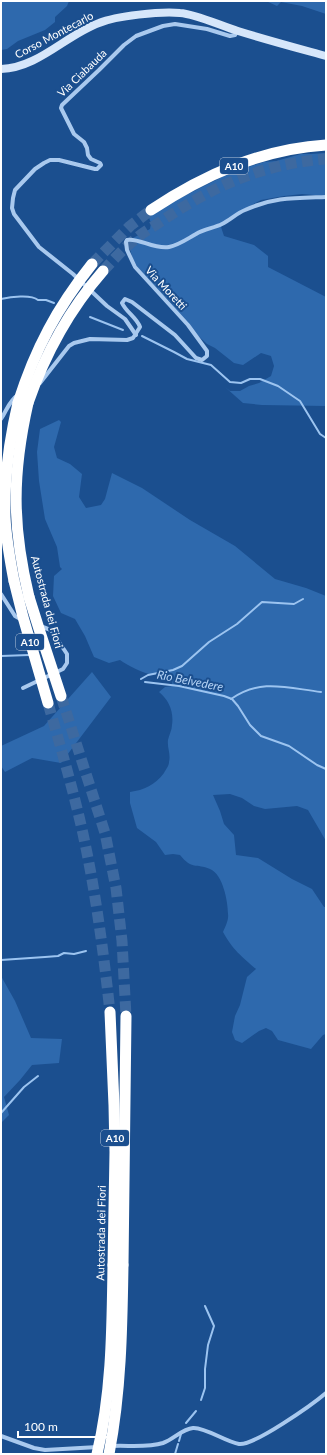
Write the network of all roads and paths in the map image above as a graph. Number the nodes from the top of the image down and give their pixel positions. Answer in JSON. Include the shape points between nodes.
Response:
{"nodes":[{"id":1,"x":237,"y":31,"type":"junction"},
{"id":2,"x":326,"y":56,"type":"edge"},
{"id":3,"x":1,"y":69,"type":"edge"},
{"id":4,"x":326,"y":145,"type":"edge"},
{"id":5,"x":326,"y":197,"type":"edge"},
{"id":6,"x":151,"y":210,"type":"tunnel mouth"},
{"id":7,"x":92,"y":264,"type":"tunnel mouth"},
{"id":8,"x":103,"y":271,"type":"tunnel mouth"},
{"id":9,"x":136,"y":335,"type":"junction"},
{"id":10,"x":23,"y":403,"type":"junction"},
{"id":11,"x":1,"y":419,"type":"edge"},
{"id":12,"x":1,"y":594,"type":"edge"},
{"id":13,"x":23,"y":688,"type":"dead end"},
{"id":14,"x":62,"y":696,"type":"tunnel mouth"},
{"id":15,"x":48,"y":704,"type":"tunnel mouth"},
{"id":16,"x":110,"y":1012,"type":"tunnel mouth"},
{"id":17,"x":126,"y":1016,"type":"tunnel mouth"},
{"id":18,"x":118,"y":1265,"type":"junction"},
{"id":19,"x":326,"y":1393,"type":"edge"},
{"id":20,"x":1,"y":1436,"type":"edge"},
{"id":21,"x":97,"y":1454,"type":"edge"},
{"id":22,"x":109,"y":1454,"type":"edge"}],
"edges":[{"from":1,"to":2,"type":"main road","name":"Corso Montecarlo"},
{"from":1,"to":3,"type":"main road","name":"Corso Montecarlo","via":[[182,13],[116,18],[91,26],[21,66]]},
{"from":1,"to":9,"type":"street","name":"Via Ciabauda","via":[[235,35],[230,36],[175,24],[133,38],[61,108],[74,134],[84,142],[88,155],[100,162],[100,167],[95,169],[50,160],[35,169],[15,190],[12,198],[14,214],[34,242],[125,319]]},
{"from":4,"to":6,"type":"highway","number":"A10","via":[[291,149],[238,164],[188,186]]},
{"from":5,"to":9,"type":"street","name":"Via Moretti","via":[[265,202],[168,248],[151,246],[134,239],[127,240],[127,250],[135,267],[188,325],[207,356],[202,360],[196,358],[175,335],[132,302],[125,300],[122,303],[140,328]]},
{"from":7,"to":10,"type":"highway","name":"Autostrada dei Fiori","number":"A10","bridge":true,"via":[[64,300],[44,336],[33,359]]},
{"from":8,"to":10,"type":"highway","name":"Autostrada dei Fiori","number":"A10","bridge":true,"via":[[81,298],[58,335]]},
{"from":9,"to":11,"type":"street","via":[[127,340],[90,339],[69,346],[39,383],[12,400]]},
{"from":10,"to":14,"type":"highway","name":"Autostrada dei Fiori","number":"A10","bridge":true,"via":[[16,490],[18,536],[29,597]]},
{"from":10,"to":15,"type":"highway","name":"Autostrada dei Fiori","number":"A10","bridge":true,"via":[[8,454],[5,497],[7,534],[14,581]]},
{"from":12,"to":13,"type":"street","via":[[19,619],[51,630],[67,654],[67,663],[63,669]]},
{"from":16,"to":18,"type":"highway","name":"Autostrada dei Fiori","number":"A10"},
{"from":17,"to":18,"type":"highway","name":"Autostrada dei Fiori","number":"A10"},
{"from":18,"to":21,"type":"highway","name":"Autostrada dei Fiori","number":"A10","bridge":true,"via":[[106,1407]]},
{"from":18,"to":22,"type":"highway","name":"Autostrada dei Fiori","number":"A10","bridge":true,"via":[[119,1390]]},
{"from":19,"to":20,"type":"street","via":[[259,1437],[240,1444],[194,1428],[164,1443],[154,1445],[57,1450],[34,1448]]}]}
